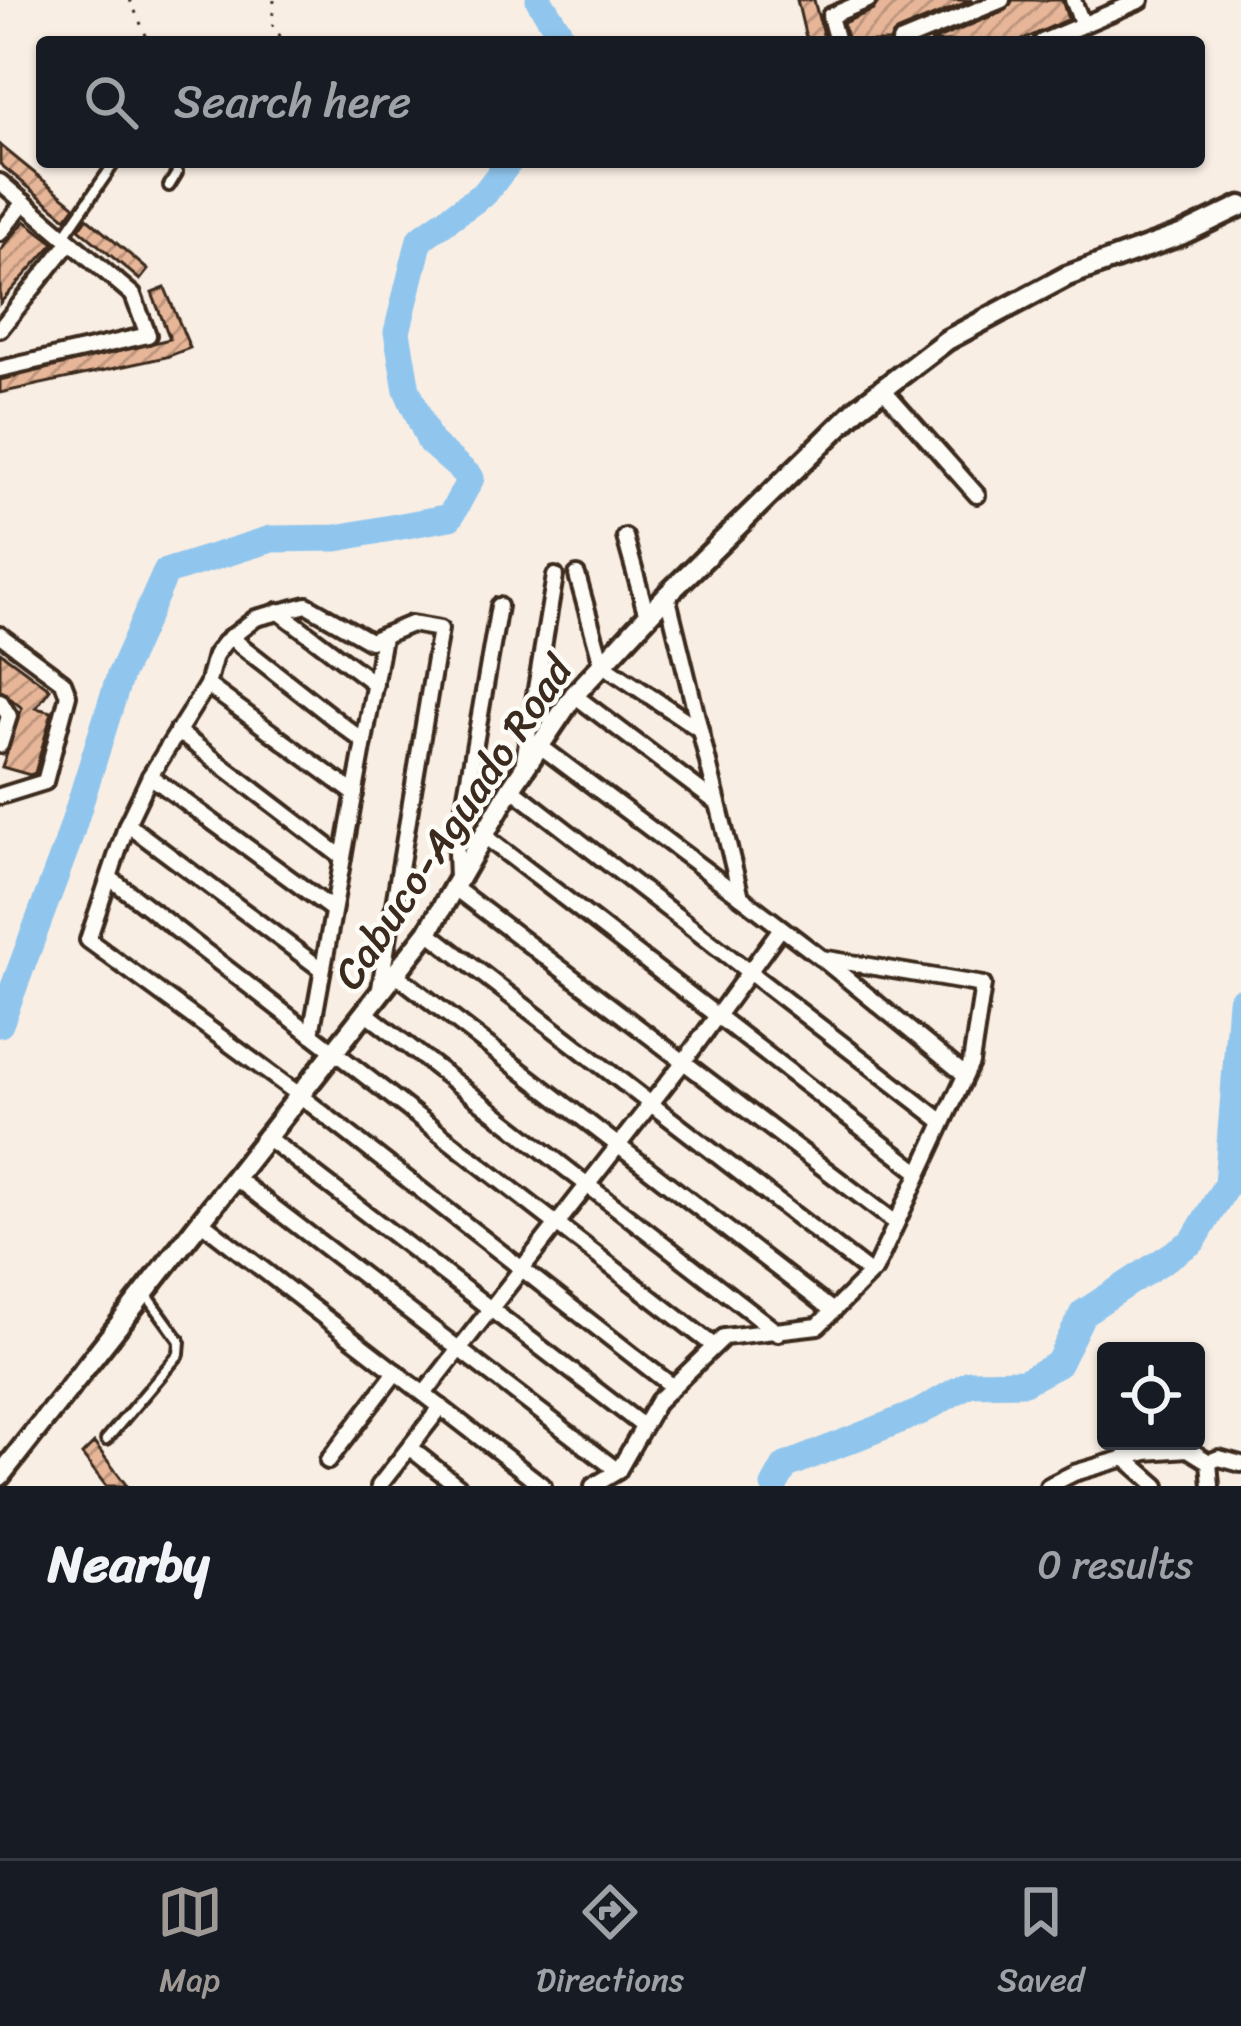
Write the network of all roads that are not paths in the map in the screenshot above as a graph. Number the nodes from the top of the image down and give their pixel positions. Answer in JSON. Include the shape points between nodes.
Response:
{"nodes":[{"id":1,"x":868,"y":0,"type":"edge"},
{"id":2,"x":1002,"y":0,"type":"edge"},
{"id":3,"x":1073,"y":0,"type":"edge"},
{"id":4,"x":1141,"y":0,"type":"edge"},
{"id":5,"x":828,"y":8,"type":"edge"},
{"id":6,"x":1083,"y":26,"type":"junction"},
{"id":7,"x":915,"y":36,"type":"edge"},
{"id":8,"x":1057,"y":36,"type":"edge"},
{"id":9,"x":111,"y":168,"type":"edge"},
{"id":10,"x":177,"y":168,"type":"edge"},
{"id":11,"x":0,"y":182,"type":"edge"},
{"id":12,"x":169,"y":186,"type":"dead end"},
{"id":13,"x":24,"y":202,"type":"junction"},
{"id":14,"x":1241,"y":206,"type":"edge"},
{"id":15,"x":0,"y":233,"type":"edge"},
{"id":16,"x":66,"y":240,"type":"junction"},
{"id":17,"x":0,"y":329,"type":"edge"},
{"id":18,"x":0,"y":369,"type":"edge"},
{"id":19,"x":882,"y":388,"type":"junction"},
{"id":20,"x":977,"y":495,"type":"dead end"},
{"id":21,"x":625,"y":537,"type":"dead end"},
{"id":22,"x":578,"y":575,"type":"dead end"},
{"id":23,"x":555,"y":576,"type":"dead end"},
{"id":24,"x":667,"y":595,"type":"junction"},
{"id":25,"x":499,"y":606,"type":"dead end"},
{"id":26,"x":278,"y":611,"type":"junction"},
{"id":27,"x":646,"y":616,"type":"junction"},
{"id":28,"x":0,"y":635,"type":"edge"},
{"id":29,"x":230,"y":637,"type":"junction"},
{"id":30,"x":383,"y":637,"type":"junction"},
{"id":31,"x":602,"y":664,"type":"junction"},
{"id":32,"x":375,"y":684,"type":"junction"},
{"id":33,"x":207,"y":686,"type":"junction"},
{"id":34,"x":574,"y":695,"type":"junction"},
{"id":35,"x":0,"y":701,"type":"edge"},
{"id":36,"x":700,"y":729,"type":"junction"},
{"id":37,"x":177,"y":731,"type":"junction"},
{"id":38,"x":364,"y":742,"type":"junction"},
{"id":39,"x":0,"y":745,"type":"edge"},
{"id":40,"x":540,"y":746,"type":"junction"},
{"id":41,"x":150,"y":776,"type":"junction"},
{"id":42,"x":516,"y":780,"type":"junction"},
{"id":43,"x":355,"y":794,"type":"junction"},
{"id":44,"x":0,"y":796,"type":"edge"},
{"id":45,"x":717,"y":803,"type":"junction"},
{"id":46,"x":127,"y":824,"type":"junction"},
{"id":47,"x":483,"y":835,"type":"junction"},
{"id":48,"x":343,"y":858,"type":"junction"},
{"id":49,"x":110,"y":878,"type":"junction"},
{"id":50,"x":455,"y":883,"type":"junction"},
{"id":51,"x":741,"y":897,"type":"junction"},
{"id":52,"x":333,"y":910,"type":"junction"},
{"id":53,"x":781,"y":928,"type":"junction"},
{"id":54,"x":428,"y":932,"type":"junction"},
{"id":55,"x":821,"y":958,"type":"junction"},
{"id":56,"x":321,"y":970,"type":"junction"},
{"id":57,"x":749,"y":971,"type":"junction"},
{"id":58,"x":394,"y":973,"type":"junction"},
{"id":59,"x":380,"y":988,"type":"junction"},
{"id":60,"x":366,"y":1013,"type":"junction"},
{"id":61,"x":718,"y":1013,"type":"junction"},
{"id":62,"x":311,"y":1034,"type":"junction"},
{"id":63,"x":332,"y":1051,"type":"junction"},
{"id":64,"x":685,"y":1060,"type":"junction"},
{"id":65,"x":965,"y":1075,"type":"junction"},
{"id":66,"x":298,"y":1094,"type":"junction"},
{"id":67,"x":652,"y":1102,"type":"junction"},
{"id":68,"x":943,"y":1122,"type":"junction"},
{"id":69,"x":266,"y":1136,"type":"junction"},
{"id":70,"x":620,"y":1143,"type":"junction"},
{"id":71,"x":919,"y":1172,"type":"junction"},
{"id":72,"x":234,"y":1177,"type":"junction"},
{"id":73,"x":588,"y":1185,"type":"junction"},
{"id":74,"x":200,"y":1221,"type":"junction"},
{"id":75,"x":558,"y":1223,"type":"junction"},
{"id":76,"x":896,"y":1223,"type":"junction"},
{"id":77,"x":523,"y":1268,"type":"junction"},
{"id":78,"x":870,"y":1273,"type":"junction"},
{"id":79,"x":145,"y":1293,"type":"junction"},
{"id":80,"x":490,"y":1309,"type":"junction"},
{"id":81,"x":833,"y":1311,"type":"junction"},
{"id":82,"x":778,"y":1333,"type":"junction"},
{"id":83,"x":714,"y":1346,"type":"junction"},
{"id":84,"x":459,"y":1349,"type":"junction"},
{"id":85,"x":395,"y":1372,"type":"junction"},
{"id":86,"x":673,"y":1386,"type":"junction"},
{"id":87,"x":424,"y":1394,"type":"junction"},
{"id":88,"x":441,"y":1408,"type":"junction"},
{"id":89,"x":644,"y":1426,"type":"junction"},
{"id":90,"x":106,"y":1440,"type":"dead end"},
{"id":91,"x":410,"y":1448,"type":"junction"},
{"id":92,"x":1124,"y":1456,"type":"junction"},
{"id":93,"x":328,"y":1461,"type":"dead end"},
{"id":94,"x":1209,"y":1462,"type":"junction"},
{"id":95,"x":1241,"y":1464,"type":"edge"},
{"id":96,"x":618,"y":1471,"type":"junction"},
{"id":97,"x":1074,"y":1473,"type":"junction"},
{"id":98,"x":0,"y":1476,"type":"edge"},
{"id":99,"x":380,"y":1486,"type":"edge"},
{"id":100,"x":458,"y":1486,"type":"edge"},
{"id":101,"x":543,"y":1486,"type":"edge"},
{"id":102,"x":593,"y":1486,"type":"edge"},
{"id":103,"x":1048,"y":1486,"type":"edge"},
{"id":104,"x":1088,"y":1486,"type":"edge"},
{"id":105,"x":1157,"y":1486,"type":"edge"},
{"id":106,"x":1211,"y":1486,"type":"edge"}],
"edges":[{"from":1,"to":5,"type":"street"},
{"from":2,"to":7,"type":"street"},
{"from":3,"to":6,"type":"street"},
{"from":4,"to":6,"type":"street"},
{"from":6,"to":8,"type":"street"},
{"from":9,"to":16,"type":"lane"},
{"from":10,"to":12,"type":"lane"},
{"from":11,"to":13,"type":"street"},
{"from":13,"to":15,"type":"street"},
{"from":13,"to":16,"type":"street"},
{"from":14,"to":19,"type":"street","name":"Cabuco-Aguado Road","via":[[1067,276],[947,340]]},
{"from":16,"to":17,"type":"street"},
{"from":16,"to":18,"type":"street","via":[[133,295],[148,334]]},
{"from":19,"to":20,"type":"street"},
{"from":19,"to":24,"type":"street","name":"Cabuco-Aguado Road"},
{"from":21,"to":27,"type":"street"},
{"from":22,"to":31,"type":"street"},
{"from":23,"to":42,"type":"street"},
{"from":24,"to":27,"type":"street","name":"Cabuco-Aguado Road"},
{"from":24,"to":36,"type":"street"},
{"from":25,"to":50,"type":"street"},
{"from":26,"to":29,"type":"street"},
{"from":26,"to":30,"type":"street","via":[[316,606],[362,638]]},
{"from":26,"to":32,"type":"street"},
{"from":27,"to":31,"type":"street","name":"Cabuco-Aguado Road"},
{"from":28,"to":44,"type":"street","via":[[64,682],[68,694],[45,782]]},
{"from":29,"to":33,"type":"street"},
{"from":29,"to":38,"type":"street"},
{"from":30,"to":32,"type":"street"},
{"from":30,"to":59,"type":"street","via":[[411,624],[440,629]]},
{"from":31,"to":34,"type":"street","name":"Cabuco-Aguado Road"},
{"from":31,"to":36,"type":"street"},
{"from":32,"to":38,"type":"street"},
{"from":33,"to":37,"type":"street"},
{"from":33,"to":43,"type":"street"},
{"from":34,"to":40,"type":"street","name":"Cabuco-Aguado Road"},
{"from":34,"to":45,"type":"street"},
{"from":35,"to":39,"type":"street","via":[[9,716]]},
{"from":36,"to":45,"type":"street"},
{"from":37,"to":41,"type":"street"},
{"from":37,"to":48,"type":"street"},
{"from":38,"to":43,"type":"street"},
{"from":40,"to":42,"type":"street","name":"Cabuco-Aguado Road"},
{"from":40,"to":51,"type":"street"},
{"from":41,"to":46,"type":"street"},
{"from":41,"to":52,"type":"street"},
{"from":42,"to":47,"type":"street","name":"Cabuco-Aguado Road"},
{"from":42,"to":57,"type":"street"},
{"from":43,"to":48,"type":"street"},
{"from":45,"to":51,"type":"street"},
{"from":46,"to":49,"type":"street"},
{"from":46,"to":56,"type":"street"},
{"from":47,"to":50,"type":"street","name":"Cabuco-Aguado Road"},
{"from":47,"to":61,"type":"street"},
{"from":48,"to":52,"type":"street"},
{"from":49,"to":62,"type":"street"},
{"from":49,"to":66,"type":"street","via":[[88,940]]},
{"from":50,"to":54,"type":"street","name":"Cabuco-Aguado Road"},
{"from":50,"to":64,"type":"street"},
{"from":51,"to":53,"type":"street"},
{"from":52,"to":56,"type":"street"},
{"from":53,"to":55,"type":"street"},
{"from":53,"to":57,"type":"street"},
{"from":54,"to":58,"type":"street","name":"Cabuco-Aguado Road"},
{"from":54,"to":67,"type":"street"},
{"from":55,"to":65,"type":"street"},
{"from":55,"to":65,"type":"street","via":[[982,985]]},
{"from":56,"to":62,"type":"street"},
{"from":57,"to":61,"type":"street"},
{"from":57,"to":68,"type":"street"},
{"from":58,"to":59,"type":"street","name":"Cabuco-Aguado Road"},
{"from":58,"to":70,"type":"street"},
{"from":59,"to":60,"type":"street","name":"Cabuco-Aguado Road"},
{"from":60,"to":63,"type":"street","name":"Cabuco-Aguado Road"},
{"from":60,"to":73,"type":"street"},
{"from":61,"to":64,"type":"street"},
{"from":61,"to":71,"type":"street"},
{"from":62,"to":63,"type":"street"},
{"from":63,"to":66,"type":"street","name":"Cabuco-Aguado Road"},
{"from":63,"to":75,"type":"street"},
{"from":64,"to":67,"type":"street"},
{"from":64,"to":76,"type":"street"},
{"from":65,"to":68,"type":"street"},
{"from":66,"to":69,"type":"street","name":"Cabuco-Aguado Road"},
{"from":66,"to":77,"type":"street"},
{"from":67,"to":70,"type":"street"},
{"from":67,"to":78,"type":"street"},
{"from":68,"to":71,"type":"street"},
{"from":69,"to":72,"type":"street","name":"Cabuco-Aguado Road"},
{"from":69,"to":80,"type":"street"},
{"from":70,"to":73,"type":"street"},
{"from":70,"to":81,"type":"street"},
{"from":71,"to":76,"type":"street"},
{"from":72,"to":74,"type":"street","name":"Cabuco-Aguado Road"},
{"from":72,"to":84,"type":"street"},
{"from":73,"to":75,"type":"street"},
{"from":73,"to":82,"type":"street"},
{"from":74,"to":79,"type":"street","name":"Cabuco-Aguado Road"},
{"from":74,"to":85,"type":"street"},
{"from":75,"to":77,"type":"street"},
{"from":75,"to":83,"type":"street"},
{"from":76,"to":78,"type":"street"},
{"from":77,"to":80,"type":"street"},
{"from":77,"to":86,"type":"street"},
{"from":78,"to":81,"type":"street"},
{"from":79,"to":90,"type":"lane","via":[[179,1341],[179,1354]]},
{"from":79,"to":98,"type":"street","name":"Cabuco-Aguado Road"},
{"from":80,"to":84,"type":"street"},
{"from":80,"to":89,"type":"street"},
{"from":81,"to":82,"type":"street","via":[[818,1326]]},
{"from":82,"to":83,"type":"street","via":[[724,1336]]},
{"from":83,"to":86,"type":"street"},
{"from":84,"to":87,"type":"street"},
{"from":84,"to":96,"type":"street"},
{"from":85,"to":87,"type":"street"},
{"from":85,"to":93,"type":"street"},
{"from":86,"to":89,"type":"street"},
{"from":87,"to":88,"type":"street"},
{"from":88,"to":91,"type":"street"},
{"from":88,"to":101,"type":"street"},
{"from":89,"to":96,"type":"street"},
{"from":91,"to":99,"type":"street"},
{"from":91,"to":100,"type":"street"},
{"from":92,"to":94,"type":"street","via":[[1179,1448]]},
{"from":92,"to":97,"type":"street"},
{"from":92,"to":105,"type":"street"},
{"from":94,"to":95,"type":"street"},
{"from":94,"to":106,"type":"street"},
{"from":96,"to":102,"type":"street"},
{"from":97,"to":103,"type":"street"},
{"from":97,"to":104,"type":"street"}]}
